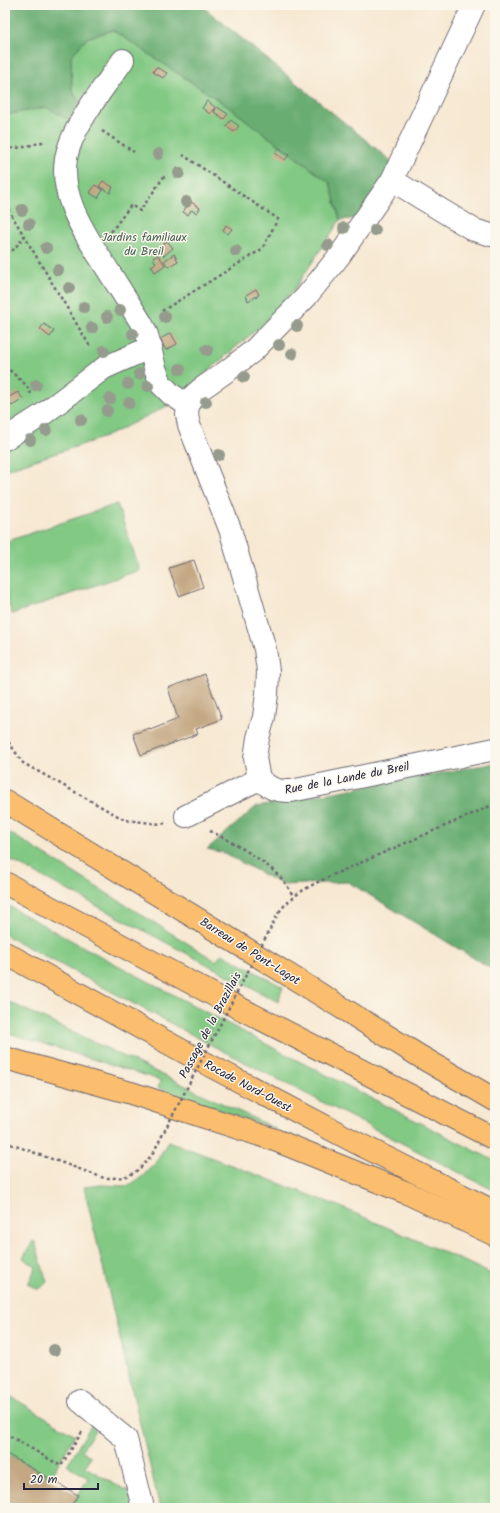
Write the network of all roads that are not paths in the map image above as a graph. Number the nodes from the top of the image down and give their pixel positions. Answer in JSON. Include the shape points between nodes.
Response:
{"nodes":[{"id":1,"x":474,"y":5,"type":"edge"},
{"id":2,"x":123,"y":60,"type":"dead end"},
{"id":3,"x":392,"y":180,"type":"junction"},
{"id":4,"x":495,"y":236,"type":"edge"},
{"id":5,"x":145,"y":334,"type":"junction"},
{"id":6,"x":188,"y":405,"type":"junction"},
{"id":7,"x":5,"y":439,"type":"edge"},
{"id":8,"x":495,"y":749,"type":"edge"},
{"id":9,"x":259,"y":779,"type":"junction"},
{"id":10,"x":5,"y":801,"type":"edge"},
{"id":11,"x":189,"y":815,"type":"road end"},
{"id":12,"x":5,"y":883,"type":"edge"},
{"id":13,"x":5,"y":953,"type":"edge"},
{"id":14,"x":5,"y":1058,"type":"edge"},
{"id":15,"x":495,"y":1100,"type":"edge"},
{"id":16,"x":495,"y":1139,"type":"edge"},
{"id":17,"x":495,"y":1212,"type":"edge"},
{"id":18,"x":495,"y":1235,"type":"edge"},
{"id":19,"x":87,"y":1407,"type":"road end"},
{"id":20,"x":143,"y":1508,"type":"edge"}],
"edges":[{"from":1,"to":3,"type":"street"},
{"from":2,"to":5,"type":"street","via":[[80,124],[68,148],[65,163],[66,185],[75,214]]},
{"from":3,"to":4,"type":"street","via":[[474,230]]},
{"from":3,"to":6,"type":"street","via":[[340,256],[306,297],[253,351],[200,389]]},
{"from":5,"to":6,"type":"street","via":[[161,384]]},
{"from":5,"to":7,"type":"street","via":[[42,415]]},
{"from":6,"to":9,"type":"street","via":[[189,425],[230,529],[265,649],[268,671],[267,694],[254,758]]},
{"from":8,"to":9,"type":"street","name":"Rue de la Lande du Breil","via":[[291,792],[270,789]]},
{"from":9,"to":11,"type":"street"},
{"from":10,"to":15,"type":"highway","name":"Barreau de Pont-Lagot"},
{"from":12,"to":16,"type":"highway","via":[[214,995]]},
{"from":13,"to":17,"type":"highway","name":"Rocade Nord-Ouest","via":[[188,1054]]},
{"from":14,"to":18,"type":"highway","via":[[130,1093],[275,1140],[407,1194]]},
{"from":19,"to":20,"type":"street","via":[[126,1439]]}]}
